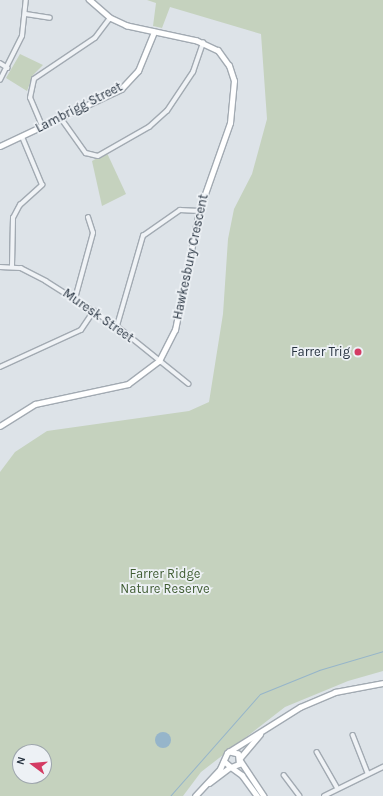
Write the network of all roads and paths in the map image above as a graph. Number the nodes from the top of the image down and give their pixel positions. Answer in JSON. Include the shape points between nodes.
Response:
{"nodes":[{"id":1,"x":26,"y":0,"type":"edge"},
{"id":2,"x":89,"y":0,"type":"edge"},
{"id":3,"x":26,"y":14,"type":"junction"},
{"id":4,"x":50,"y":18,"type":"dead end"},
{"id":5,"x":110,"y":18,"type":"junction"},
{"id":6,"x":154,"y":32,"type":"junction"},
{"id":7,"x":203,"y":43,"type":"junction"},
{"id":8,"x":0,"y":63,"type":"edge"},
{"id":9,"x":8,"y":68,"type":"junction"},
{"id":10,"x":0,"y":80,"type":"edge"},
{"id":11,"x":61,"y":118,"type":"junction"},
{"id":12,"x":42,"y":126,"type":"junction"},
{"id":13,"x":22,"y":137,"type":"junction"},
{"id":14,"x":0,"y":146,"type":"edge"},
{"id":15,"x":199,"y":211,"type":"junction"},
{"id":16,"x":88,"y":218,"type":"dead end"},
{"id":17,"x":12,"y":266,"type":"junction"},
{"id":18,"x":0,"y":268,"type":"edge"},
{"id":19,"x":75,"y":299,"type":"junction"},
{"id":20,"x":94,"y":311,"type":"junction"},
{"id":21,"x":117,"y":326,"type":"junction"},
{"id":22,"x":159,"y":361,"type":"junction"},
{"id":23,"x":0,"y":367,"type":"edge"},
{"id":24,"x":189,"y":384,"type":"dead end"},
{"id":25,"x":0,"y":426,"type":"edge"},
{"id":26,"x":383,"y":682,"type":"edge"},
{"id":27,"x":262,"y":732,"type":"junction"},
{"id":28,"x":353,"y":735,"type":"dead end"},
{"id":29,"x":229,"y":752,"type":"junction"},
{"id":30,"x":317,"y":752,"type":"dead end"},
{"id":31,"x":240,"y":760,"type":"junction"},
{"id":32,"x":224,"y":761,"type":"junction"},
{"id":33,"x":231,"y":767,"type":"junction"},
{"id":34,"x":383,"y":767,"type":"edge"},
{"id":35,"x":368,"y":773,"type":"junction"},
{"id":36,"x":284,"y":775,"type":"dead end"},
{"id":37,"x":208,"y":784,"type":"junction"},
{"id":38,"x":337,"y":788,"type":"junction"},
{"id":39,"x":195,"y":796,"type":"edge"},
{"id":40,"x":257,"y":796,"type":"edge"},
{"id":41,"x":264,"y":796,"type":"edge"},
{"id":42,"x":300,"y":796,"type":"edge"},
{"id":43,"x":324,"y":796,"type":"edge"}],
"edges":[{"from":1,"to":3,"type":"street"},
{"from":2,"to":5,"type":"street","name":"Hawkesbury Crescent"},
{"from":3,"to":4,"type":"street"},
{"from":3,"to":9,"type":"street","via":[[17,49]]},
{"from":5,"to":6,"type":"street","name":"Hawkesbury Crescent"},
{"from":5,"to":12,"type":"street","via":[[94,38],[34,79],[30,98]]},
{"from":6,"to":7,"type":"street","name":"Hawkesbury Crescent"},
{"from":6,"to":11,"type":"street","name":"Lambrigg Street","via":[[144,61],[130,81],[111,94]]},
{"from":7,"to":11,"type":"street","via":[[193,72],[167,111],[149,127],[98,156],[86,153]]},
{"from":7,"to":15,"type":"street","name":"Hawkesbury Crescent","via":[[226,60],[234,91],[230,123]]},
{"from":8,"to":9,"type":"street"},
{"from":9,"to":10,"type":"street"},
{"from":11,"to":12,"type":"street","name":"Lambrigg Street"},
{"from":12,"to":13,"type":"street","name":"Lambrigg Street"},
{"from":13,"to":14,"type":"street","name":"Lambrigg Street"},
{"from":13,"to":17,"type":"street","via":[[42,185],[20,205],[13,218]]},
{"from":15,"to":21,"type":"street","via":[[185,208],[143,236]]},
{"from":15,"to":22,"type":"street","name":"Hawkesbury Crescent","via":[[175,330]]},
{"from":16,"to":19,"type":"street","via":[[93,233]]},
{"from":17,"to":18,"type":"street","name":"Muresk Street"},
{"from":17,"to":19,"type":"street","name":"Muresk Street","via":[[27,270]]},
{"from":19,"to":20,"type":"street","name":"Muresk Street"},
{"from":20,"to":21,"type":"street","name":"Muresk Street"},
{"from":20,"to":23,"type":"street","via":[[80,330]]},
{"from":21,"to":22,"type":"street","name":"Muresk Street"},
{"from":22,"to":24,"type":"street","name":"Muresk Street"},
{"from":22,"to":25,"type":"street","name":"Hawkesbury Crescent","via":[[128,384],[35,404]]},
{"from":26,"to":27,"type":"street","via":[[319,698]]},
{"from":27,"to":29,"type":"street"},
{"from":27,"to":31,"type":"street","via":[[245,748]]},
{"from":28,"to":35,"type":"street"},
{"from":29,"to":31,"type":"street","via":[[236,753]]},
{"from":29,"to":32,"type":"street"},
{"from":30,"to":38,"type":"street"},
{"from":31,"to":33,"type":"street"},
{"from":31,"to":41,"type":"street"},
{"from":32,"to":33,"type":"street"},
{"from":32,"to":37,"type":"street"},
{"from":33,"to":37,"type":"street"},
{"from":33,"to":40,"type":"street","via":[[242,775]]},
{"from":34,"to":35,"type":"street"},
{"from":35,"to":38,"type":"street"},
{"from":36,"to":42,"type":"street"},
{"from":37,"to":39,"type":"street"},
{"from":38,"to":43,"type":"street"}]}
